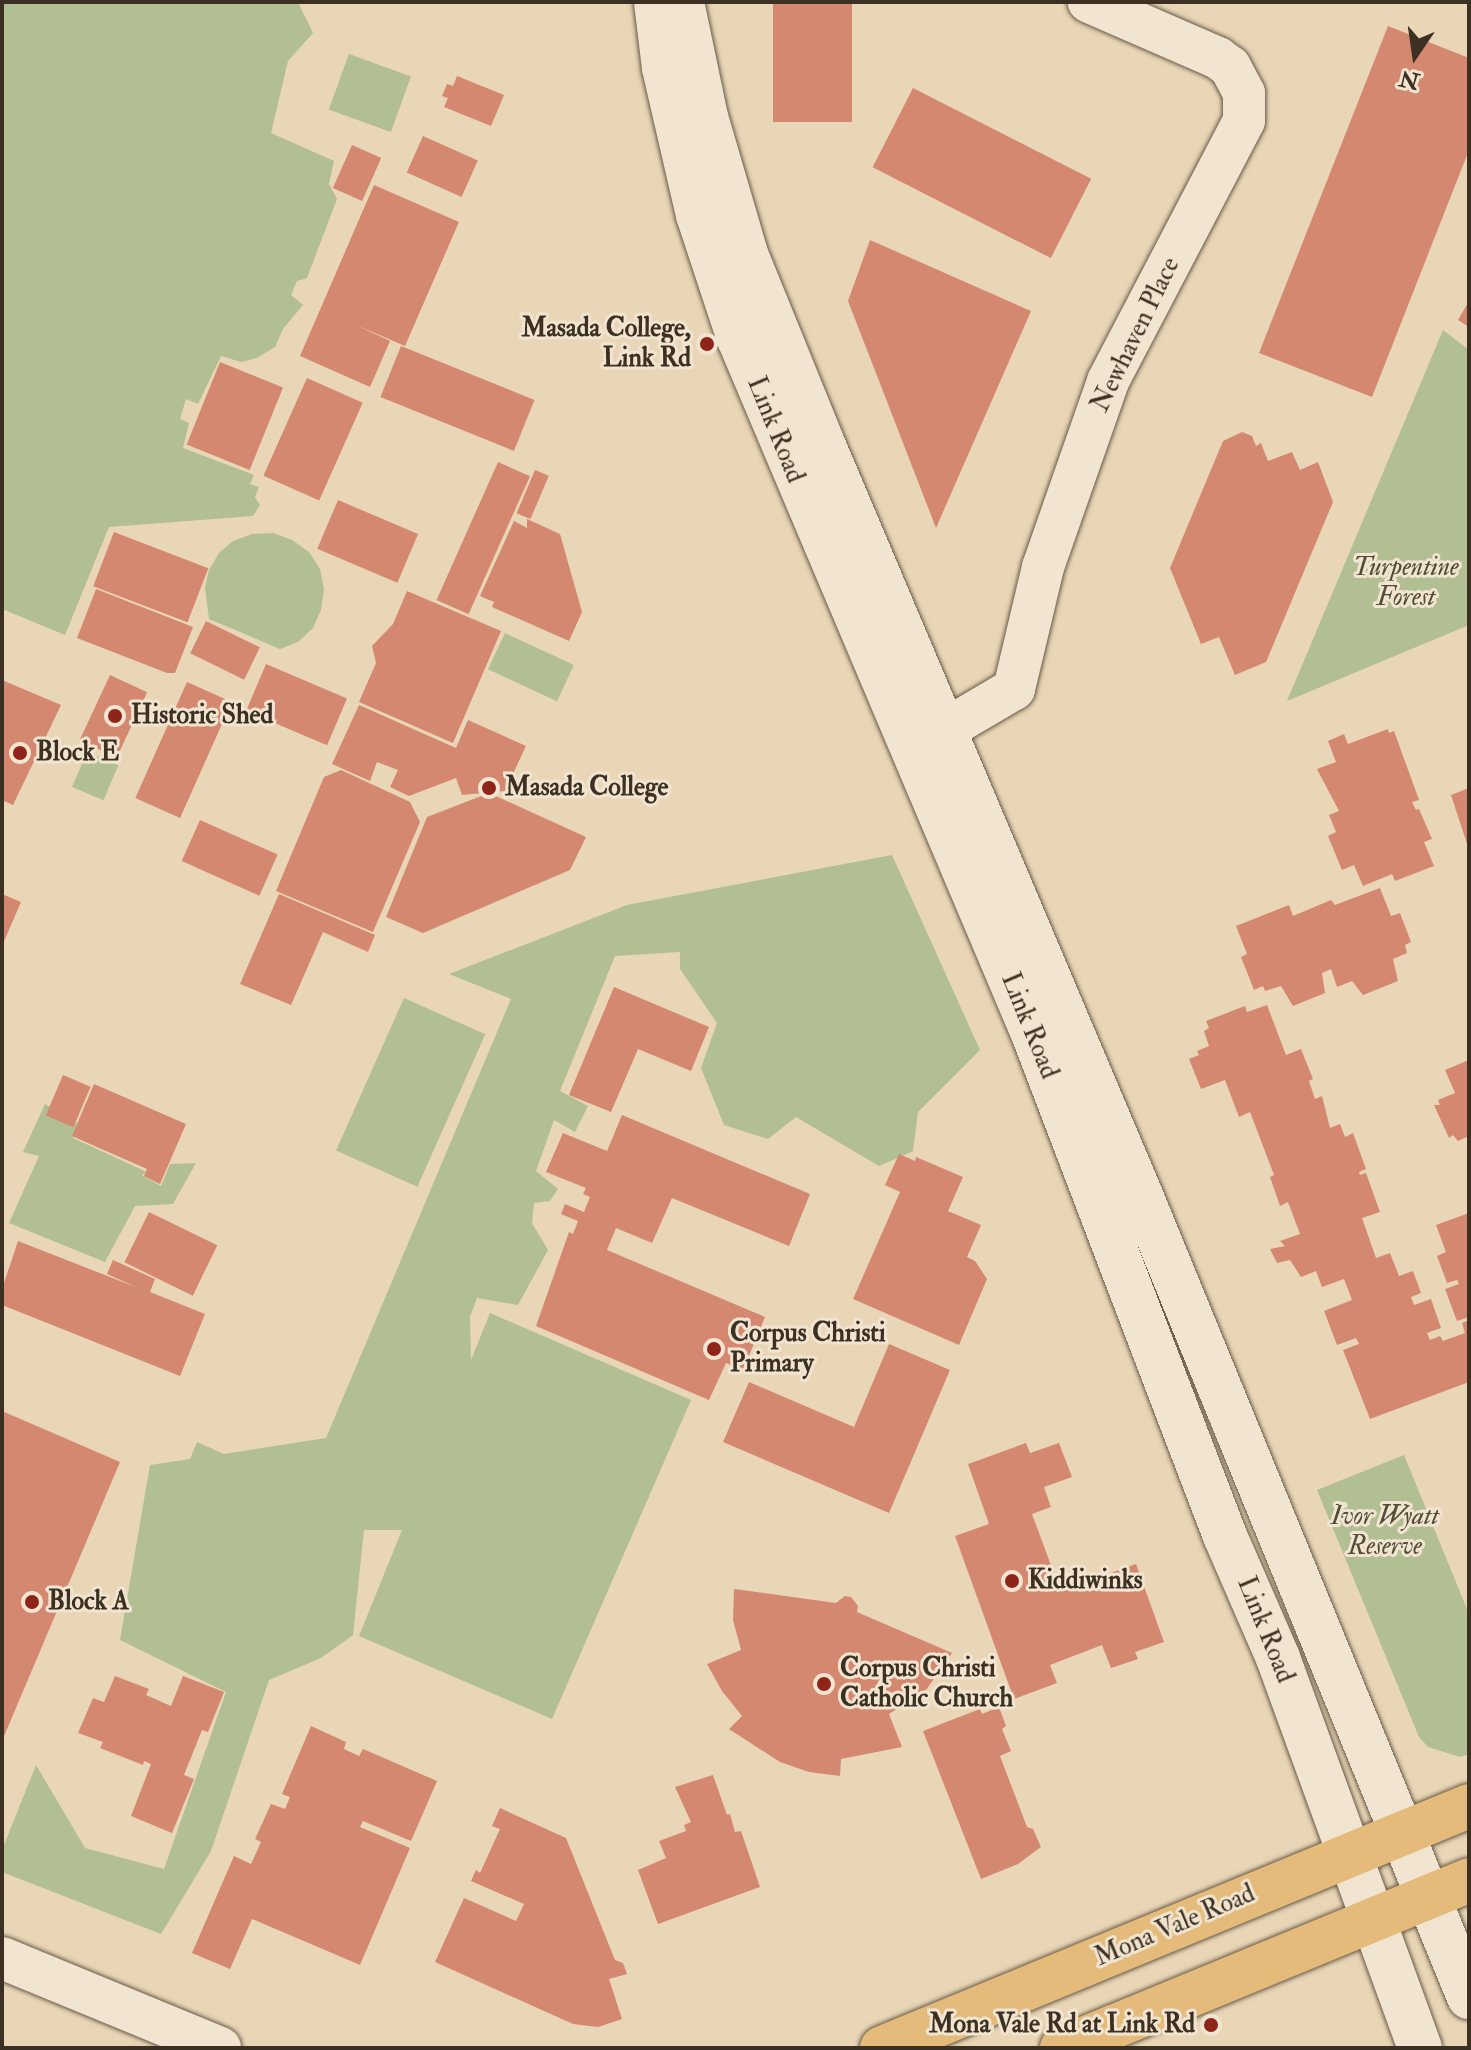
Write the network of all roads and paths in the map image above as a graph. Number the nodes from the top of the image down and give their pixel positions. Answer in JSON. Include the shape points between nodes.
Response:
{"nodes":[{"id":1,"x":656,"y":2,"type":"edge"},
{"id":2,"x":682,"y":2,"type":"edge"},
{"id":3,"x":1089,"y":2,"type":"edge"},
{"id":4,"x":946,"y":729,"type":"junction"},
{"id":5,"x":1469,"y":1806,"type":"edge"},
{"id":6,"x":1402,"y":1833,"type":"junction"},
{"id":7,"x":1350,"y":1856,"type":"junction"},
{"id":8,"x":1469,"y":1880,"type":"edge"},
{"id":9,"x":1428,"y":1896,"type":"junction"},
{"id":10,"x":1373,"y":1919,"type":"junction"},
{"id":11,"x":2,"y":1958,"type":"edge"},
{"id":12,"x":1469,"y":1997,"type":"edge"},
{"id":13,"x":220,"y":2048,"type":"edge"},
{"id":14,"x":882,"y":2048,"type":"edge"},
{"id":15,"x":1062,"y":2048,"type":"edge"},
{"id":16,"x":1420,"y":2048,"type":"edge"}],
"edges":[{"from":1,"to":7,"type":"main road","name":"Link Road","via":[[664,68],[698,215],[739,339],[1034,1036],[1225,1536],[1278,1658]]},
{"from":2,"to":4,"type":"main road","name":"Link Road","via":[[706,117],[746,254]]},
{"from":3,"to":4,"type":"street","name":"Newhaven Place","via":[[1230,67],[1244,93],[1244,121],[1108,381],[1043,567],[1014,689]]},
{"from":4,"to":6,"type":"main road","name":"Link Road"},
{"from":5,"to":6,"type":"highway","name":"Mona Vale Road"},
{"from":6,"to":7,"type":"highway","name":"Mona Vale Road"},
{"from":6,"to":9,"type":"main road","name":"Link Road"},
{"from":7,"to":10,"type":"main road","name":"Link Road"},
{"from":7,"to":14,"type":"highway","name":"Mona Vale Road"},
{"from":8,"to":9,"type":"highway"},
{"from":9,"to":10,"type":"highway"},
{"from":9,"to":12,"type":"main road","name":"Link Road"},
{"from":10,"to":15,"type":"highway"},
{"from":10,"to":16,"type":"main road","name":"Link Road"},
{"from":11,"to":13,"type":"street"}]}
